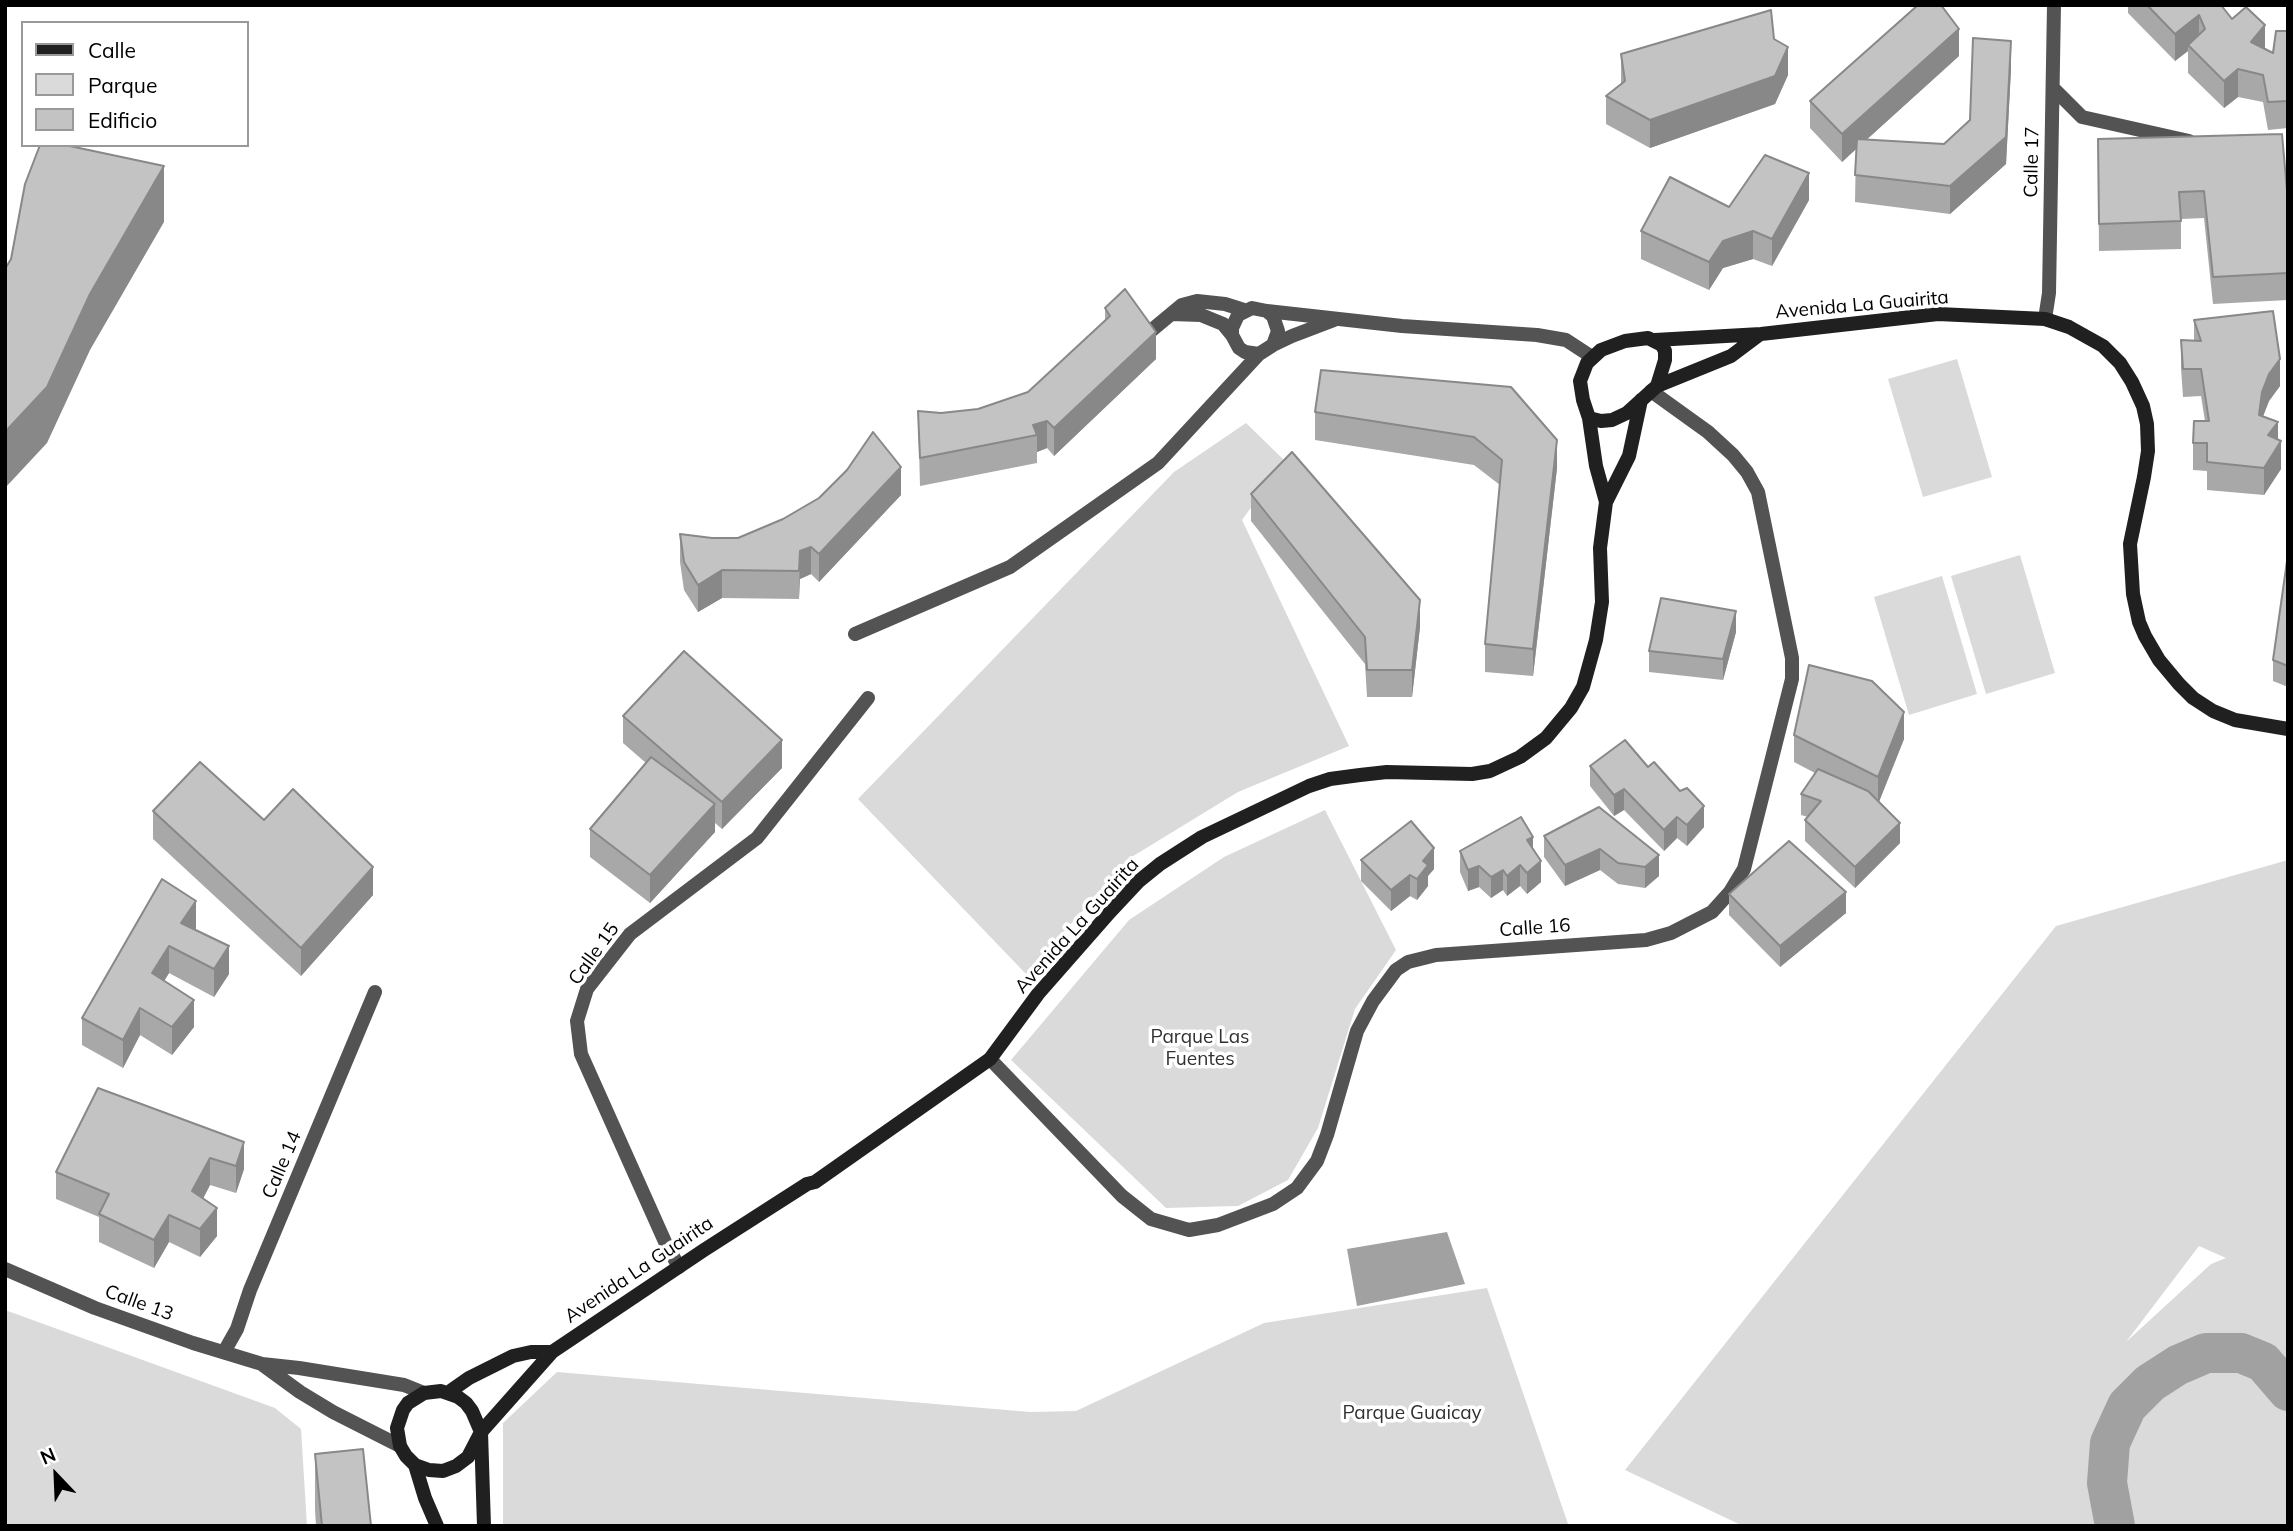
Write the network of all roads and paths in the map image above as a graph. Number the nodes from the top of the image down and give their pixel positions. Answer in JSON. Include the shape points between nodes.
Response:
{"nodes":[{"id":1,"x":2054,"y":5,"type":"edge"},
{"id":2,"x":2053,"y":88,"type":"junction"},
{"id":3,"x":2202,"y":143,"type":"edge"},
{"id":4,"x":1244,"y":310,"type":"junction"},
{"id":5,"x":1267,"y":311,"type":"junction"},
{"id":6,"x":1171,"y":314,"type":"junction"},
{"id":7,"x":1339,"y":319,"type":"junction"},
{"id":8,"x":2045,"y":319,"type":"junction"},
{"id":9,"x":1761,"y":334,"type":"junction"},
{"id":10,"x":1232,"y":335,"type":"junction"},
{"id":11,"x":1656,"y":340,"type":"junction"},
{"id":12,"x":1273,"y":345,"type":"junction"},
{"id":13,"x":1128,"y":350,"type":"edge"},
{"id":14,"x":1259,"y":354,"type":"junction"},
{"id":15,"x":1592,"y":356,"type":"junction"},
{"id":16,"x":1650,"y":392,"type":"junction"},
{"id":17,"x":1589,"y":418,"type":"junction"},
{"id":18,"x":1606,"y":502,"type":"junction"},
{"id":19,"x":855,"y":634,"type":"dead end"},
{"id":20,"x":868,"y":698,"type":"dead end"},
{"id":21,"x":2288,"y":729,"type":"edge"},
{"id":22,"x":375,"y":992,"type":"dead end"},
{"id":23,"x":990,"y":1059,"type":"junction"},
{"id":24,"x":679,"y":1267,"type":"junction"},
{"id":25,"x":5,"y":1269,"type":"edge"},
{"id":26,"x":224,"y":1352,"type":"junction"},
{"id":27,"x":552,"y":1352,"type":"junction"},
{"id":28,"x":262,"y":1364,"type":"junction"},
{"id":29,"x":449,"y":1392,"type":"junction"},
{"id":30,"x":424,"y":1393,"type":"junction"},
{"id":31,"x":481,"y":1432,"type":"junction"},
{"id":32,"x":400,"y":1446,"type":"junction"},
{"id":33,"x":415,"y":1465,"type":"junction"},
{"id":34,"x":436,"y":1526,"type":"edge"},
{"id":35,"x":484,"y":1526,"type":"edge"}],
"edges":[{"from":1,"to":2,"type":"street","name":"Calle 17"},
{"from":2,"to":3,"type":"street","via":[[2082,117]]},
{"from":2,"to":8,"type":"street","name":"Calle 17"},
{"from":4,"to":5,"type":"street"},
{"from":4,"to":6,"type":"street","via":[[1197,301]]},
{"from":4,"to":10,"type":"street","via":[[1234,321]]},
{"from":5,"to":7,"type":"street"},
{"from":5,"to":12,"type":"street","via":[[1277,323]]},
{"from":6,"to":10,"type":"street","via":[[1200,315],[1223,324]]},
{"from":6,"to":13,"type":"street"},
{"from":7,"to":12,"type":"street"},
{"from":7,"to":15,"type":"street","via":[[1537,335],[1566,340]]},
{"from":8,"to":9,"type":"street","name":"Avenida La Guairita","via":[[1938,314]]},
{"from":8,"to":21,"type":"street","name":"Avenida La Guairita","via":[[2103,346],[2120,363],[2143,406],[2148,451],[2130,544],[2130,571],[2139,622],[2152,649],[2179,684],[2213,711],[2235,720]]},
{"from":9,"to":11,"type":"street","name":"Avenida La Guairita"},
{"from":9,"to":16,"type":"street","name":"Avenida La Guairita","via":[[1731,356]]},
{"from":10,"to":14,"type":"street","via":[[1239,348]]},
{"from":11,"to":15,"type":"street","name":"Avenida La Guairita","via":[[1625,341]]},
{"from":11,"to":16,"type":"street","name":"Avenida La Guairita","via":[[1665,351],[1665,360]]},
{"from":12,"to":14,"type":"street"},
{"from":14,"to":19,"type":"street","via":[[1158,463],[1010,567]]},
{"from":15,"to":17,"type":"street","name":"Avenida La Guairita","via":[[1580,381]]},
{"from":16,"to":17,"type":"street","name":"Avenida La Guairita","via":[[1628,413],[1612,420]]},
{"from":16,"to":18,"type":"street","name":"Avenida La Guairita","via":[[1629,456]]},
{"from":16,"to":23,"type":"street","name":"Calle 16","via":[[1733,455],[1758,492],[1792,659],[1793,679],[1744,869],[1712,912],[1646,940],[1436,955],[1408,962],[1396,970],[1373,1001],[1357,1031],[1317,1161],[1297,1188],[1273,1204],[1218,1225],[1189,1230],[1151,1219],[1122,1196]]},
{"from":17,"to":18,"type":"street","name":"Avenida La Guairita"},
{"from":18,"to":23,"type":"street","name":"Avenida La Guairita","via":[[1596,640],[1583,687],[1546,737],[1520,757],[1490,771],[1387,772],[1330,779],[1191,844],[1149,873],[1117,904],[1038,994]]},
{"from":20,"to":24,"type":"street","name":"Calle 15","via":[[757,838],[630,934],[587,989],[577,1021],[581,1054]]},
{"from":22,"to":26,"type":"street","name":"Calle 14"},
{"from":23,"to":24,"type":"street","name":"Avenida La Guairita","via":[[815,1182]]},
{"from":24,"to":27,"type":"street","name":"Avenida La Guairita"},
{"from":25,"to":26,"type":"street","name":"Calle 13","via":[[95,1308]]},
{"from":26,"to":28,"type":"street","name":"Calle 13"},
{"from":27,"to":29,"type":"street","name":"Avenida La Guairita","via":[[513,1356]]},
{"from":27,"to":31,"type":"street","name":"Avenida La Guairita"},
{"from":28,"to":30,"type":"street","name":"Calle 13","via":[[404,1385]]},
{"from":28,"to":32,"type":"street","name":"Calle 13","via":[[322,1405]]},
{"from":29,"to":30,"type":"street"},
{"from":29,"to":31,"type":"street","via":[[466,1403]]},
{"from":30,"to":32,"type":"street","via":[[403,1410],[397,1428]]},
{"from":31,"to":33,"type":"street","name":"Avenida La Guairita","via":[[468,1457],[456,1466],[443,1471]]},
{"from":31,"to":35,"type":"street"},
{"from":32,"to":33,"type":"street"},
{"from":33,"to":34,"type":"street"}]}
